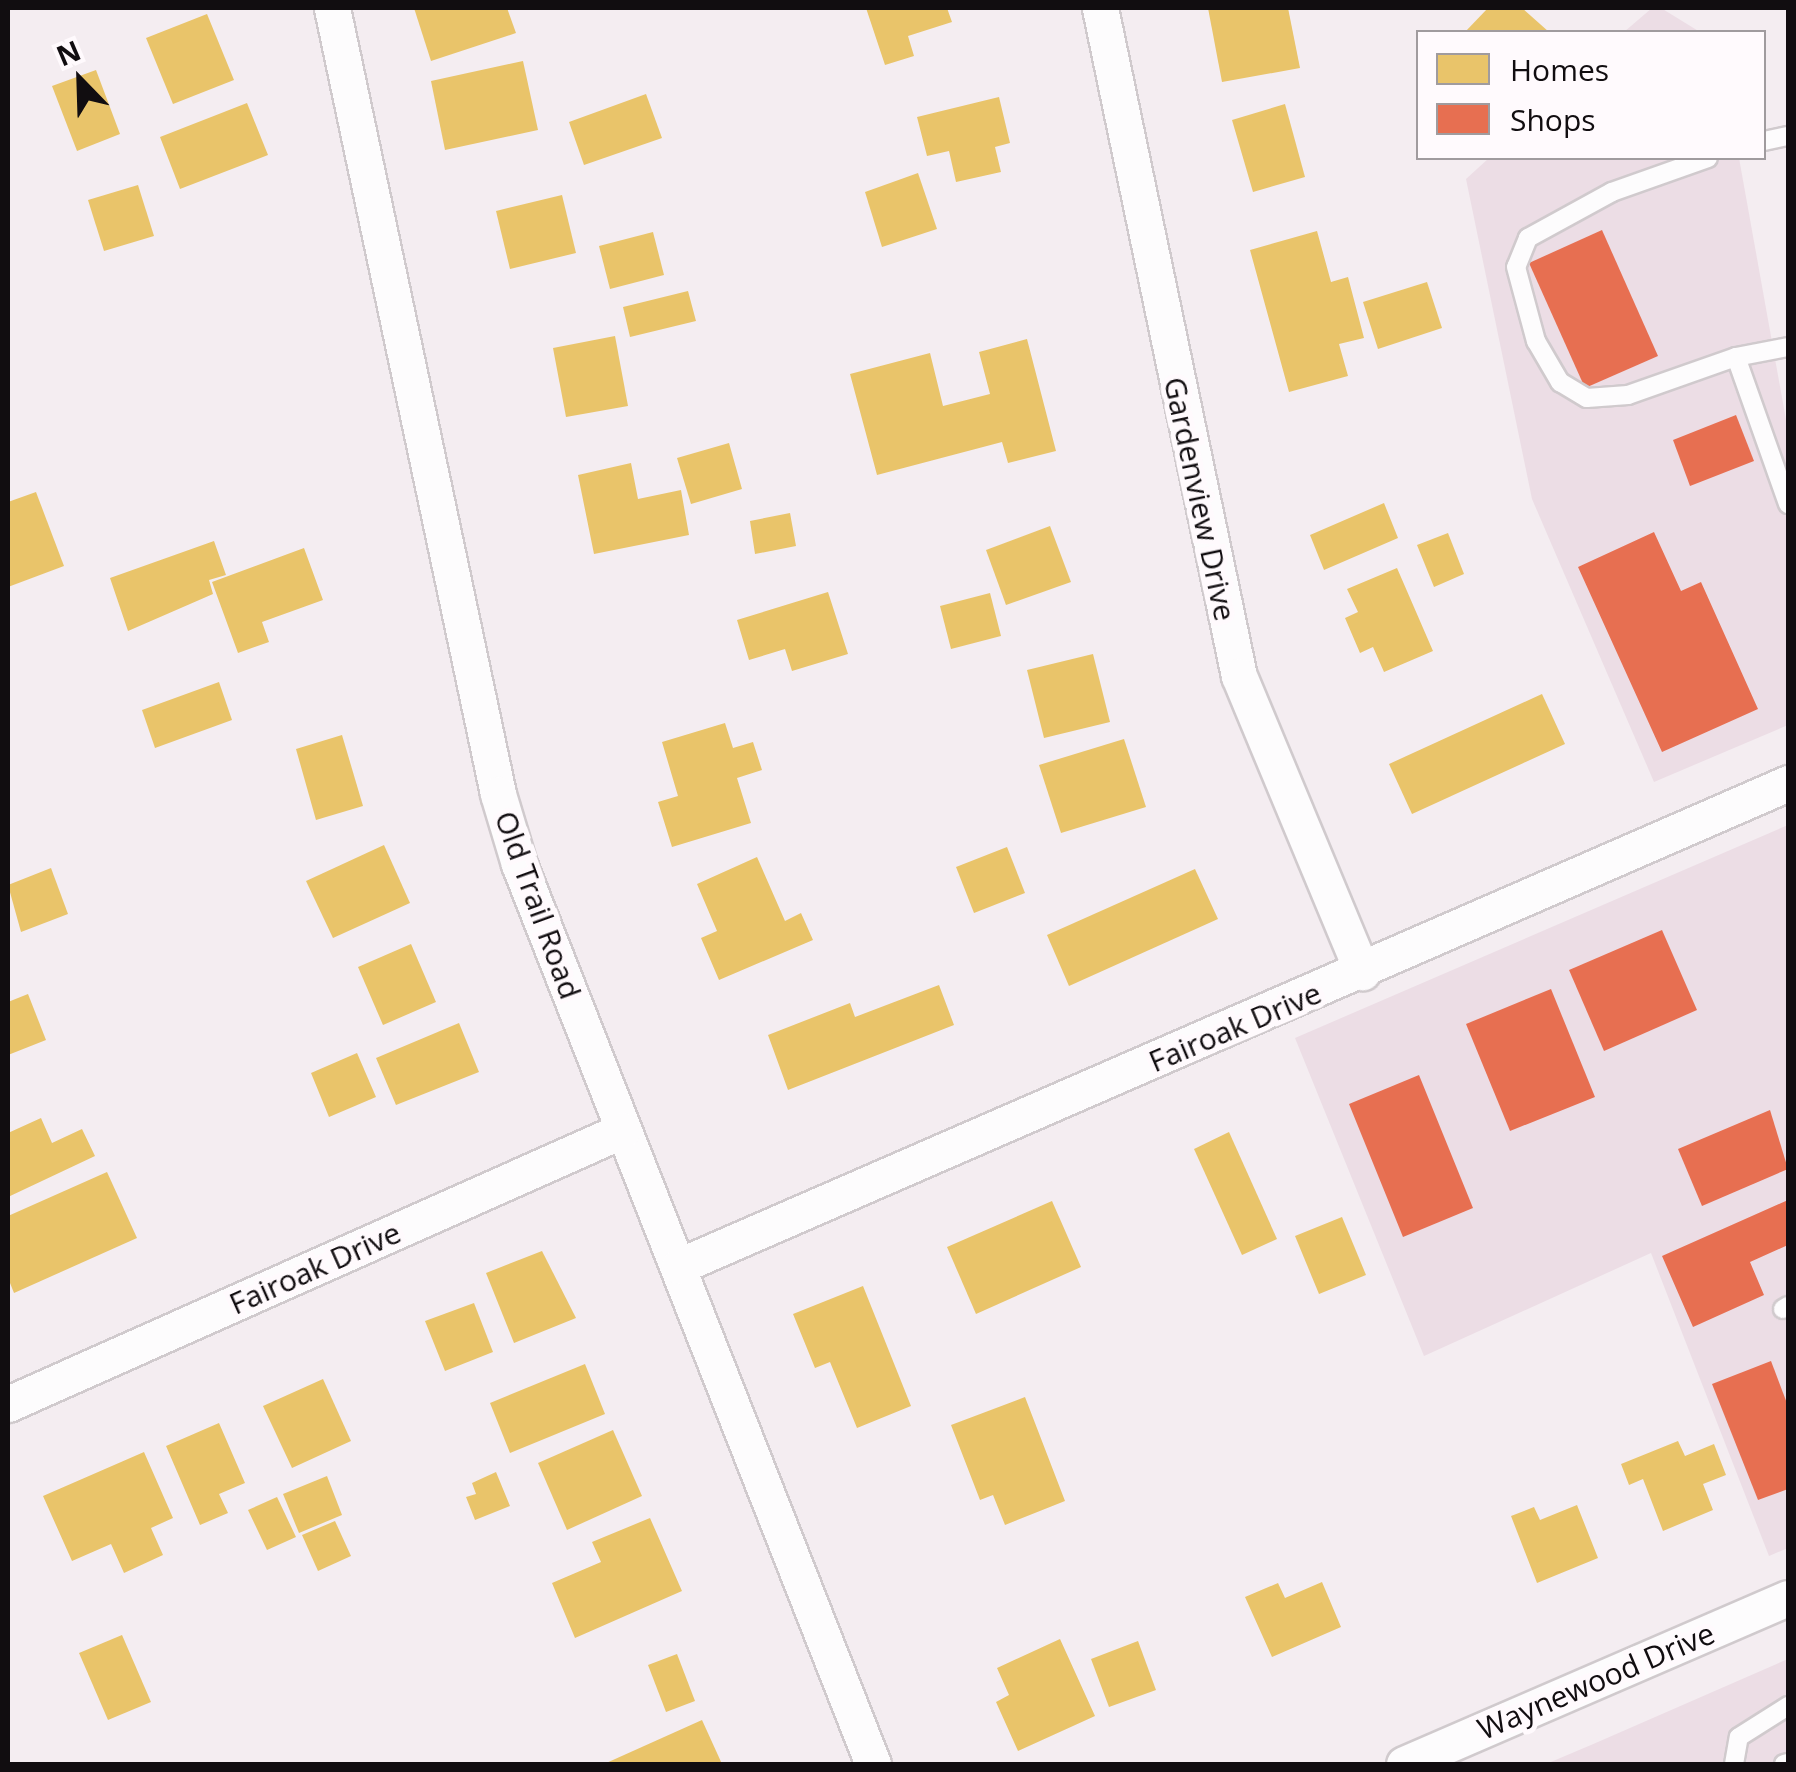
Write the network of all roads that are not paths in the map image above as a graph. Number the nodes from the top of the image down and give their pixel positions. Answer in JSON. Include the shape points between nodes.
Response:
{"nodes":[{"id":1,"x":332,"y":8,"type":"edge"},
{"id":2,"x":1100,"y":8,"type":"edge"},
{"id":3,"x":1702,"y":160,"type":"edge"},
{"id":4,"x":1788,"y":347,"type":"edge"},
{"id":5,"x":1736,"y":357,"type":"junction"},
{"id":6,"x":1788,"y":504,"type":"edge"},
{"id":7,"x":1788,"y":783,"type":"edge"},
{"id":8,"x":1362,"y":972,"type":"junction"},
{"id":9,"x":623,"y":1130,"type":"junction"},
{"id":10,"x":679,"y":1266,"type":"junction"},
{"id":11,"x":8,"y":1404,"type":"edge"},
{"id":12,"x":1788,"y":1598,"type":"edge"},
{"id":13,"x":1788,"y":1706,"type":"edge"},
{"id":14,"x":874,"y":1764,"type":"edge"},
{"id":15,"x":1404,"y":1764,"type":"edge"},
{"id":16,"x":1734,"y":1764,"type":"edge"}],
"edges":[{"from":1,"to":9,"type":"street","name":"Old Trail Road","via":[[498,794]]},
{"from":2,"to":8,"type":"street","name":"Gardenview Drive","via":[[1239,676]]},
{"from":3,"to":5,"type":"lane","via":[[1612,192],[1528,238],[1516,267],[1536,341],[1560,382],[1587,398],[1628,395]]},
{"from":4,"to":5,"type":"lane"},
{"from":5,"to":6,"type":"lane"},
{"from":7,"to":8,"type":"street","name":"Fairoak Drive"},
{"from":8,"to":10,"type":"street","name":"Fairoak Drive"},
{"from":9,"to":10,"type":"street","name":"Old Trail Road"},
{"from":9,"to":11,"type":"street","name":"Fairoak Drive"},
{"from":10,"to":14,"type":"street","name":"Old Trail Road"},
{"from":12,"to":15,"type":"street","name":"Waynewood Drive"},
{"from":13,"to":16,"type":"lane","via":[[1739,1737]]}]}
